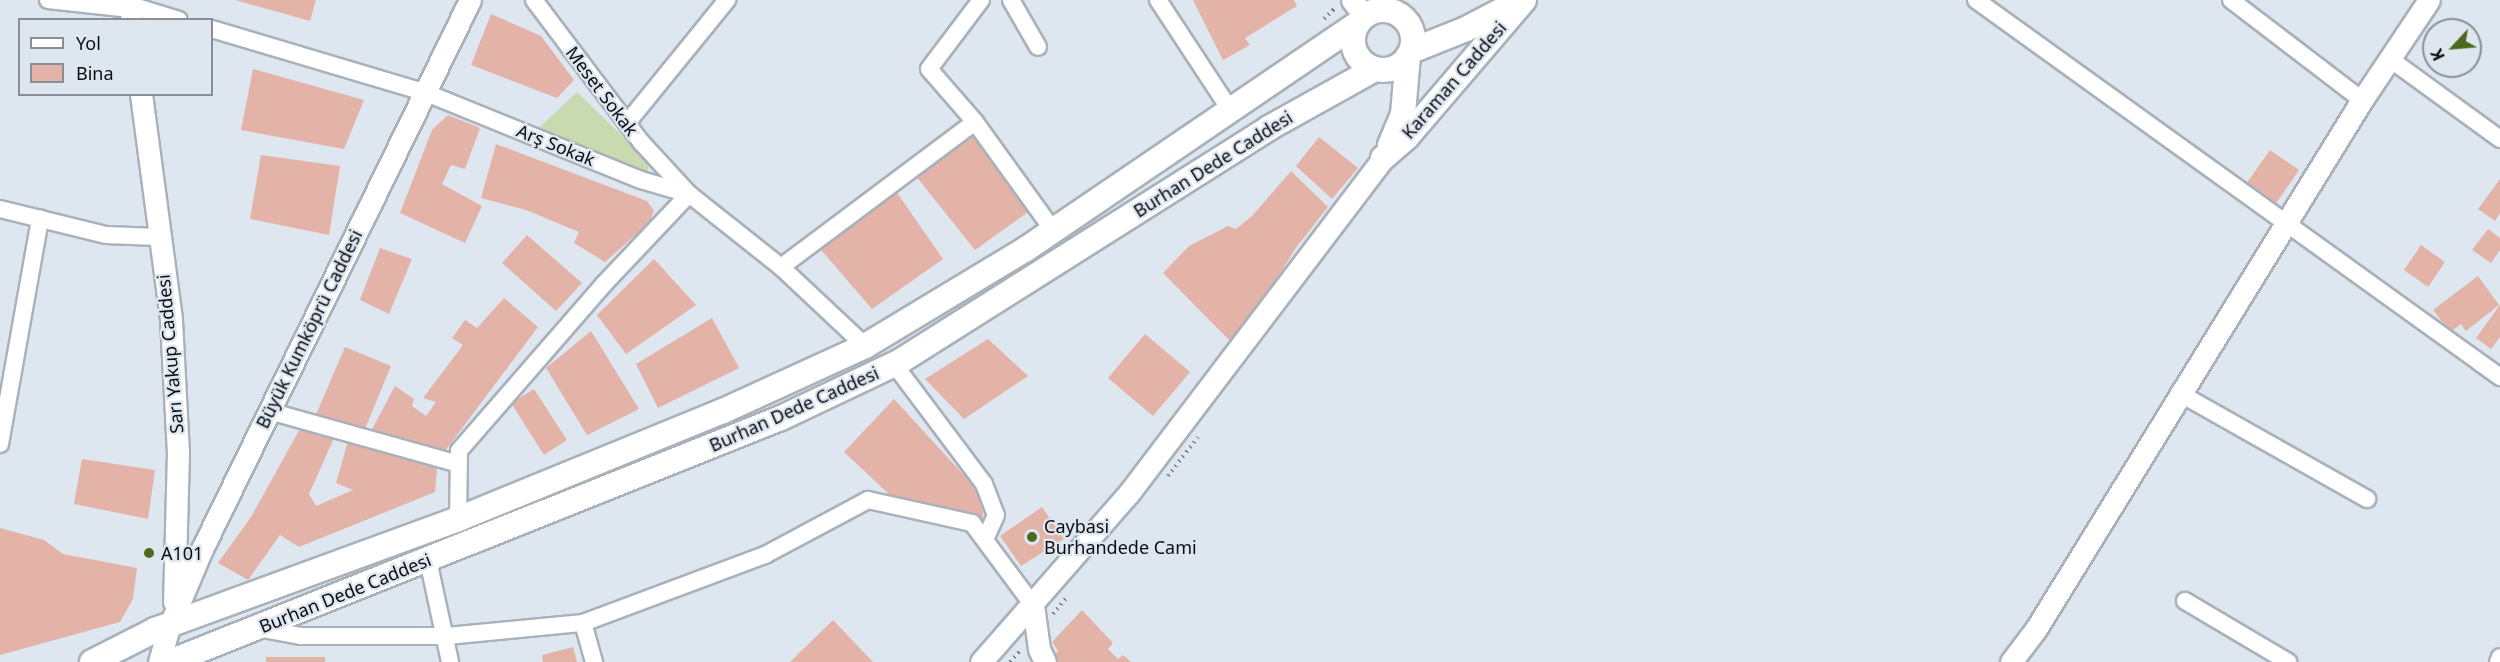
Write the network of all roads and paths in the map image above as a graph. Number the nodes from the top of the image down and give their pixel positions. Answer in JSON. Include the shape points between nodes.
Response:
{"nodes":[{"id":1,"x":48,"y":0,"type":"edge"},
{"id":2,"x":470,"y":0,"type":"edge"},
{"id":3,"x":534,"y":0,"type":"edge"},
{"id":4,"x":727,"y":0,"type":"edge"},
{"id":5,"x":981,"y":0,"type":"edge"},
{"id":6,"x":1011,"y":0,"type":"edge"},
{"id":7,"x":1158,"y":0,"type":"edge"},
{"id":8,"x":1343,"y":0,"type":"edge"},
{"id":9,"x":1397,"y":0,"type":"edge"},
{"id":10,"x":1522,"y":0,"type":"edge"},
{"id":11,"x":1976,"y":0,"type":"edge"},
{"id":12,"x":2231,"y":0,"type":"edge"},
{"id":13,"x":2429,"y":0,"type":"edge"},
{"id":14,"x":131,"y":8,"type":"edge"},
{"id":15,"x":1362,"y":13,"type":"edge"},
{"id":16,"x":171,"y":18,"type":"edge"},
{"id":17,"x":1318,"y":25,"type":"dead end"},
{"id":18,"x":213,"y":29,"type":"edge"},
{"id":19,"x":1038,"y":47,"type":"dead end"},
{"id":20,"x":1409,"y":54,"type":"junction"},
{"id":21,"x":2390,"y":59,"type":"junction"},
{"id":22,"x":1375,"y":69,"type":"junction"},
{"id":23,"x":424,"y":92,"type":"junction"},
{"id":24,"x":141,"y":96,"type":"edge"},
{"id":25,"x":2362,"y":100,"type":"junction"},
{"id":26,"x":1231,"y":111,"type":"junction"},
{"id":27,"x":975,"y":122,"type":"junction"},
{"id":28,"x":627,"y":123,"type":"junction"},
{"id":29,"x":2500,"y":139,"type":"edge"},
{"id":30,"x":1383,"y":158,"type":"junction"},
{"id":31,"x":689,"y":194,"type":"junction"},
{"id":32,"x":0,"y":209,"type":"edge"},
{"id":33,"x":40,"y":219,"type":"junction"},
{"id":34,"x":2287,"y":222,"type":"junction"},
{"id":35,"x":1053,"y":230,"type":"junction"},
{"id":36,"x":158,"y":237,"type":"junction"},
{"id":37,"x":782,"y":267,"type":"junction"},
{"id":38,"x":865,"y":346,"type":"junction"},
{"id":39,"x":894,"y":364,"type":"junction"},
{"id":40,"x":2500,"y":377,"type":"edge"},
{"id":41,"x":2180,"y":393,"type":"junction"},
{"id":42,"x":4,"y":397,"type":"edge"},
{"id":43,"x":269,"y":411,"type":"junction"},
{"id":44,"x":0,"y":444,"type":"edge"},
{"id":45,"x":459,"y":464,"type":"junction"},
{"id":46,"x":2367,"y":500,"type":"dead end"},
{"id":47,"x":458,"y":519,"type":"junction"},
{"id":48,"x":985,"y":540,"type":"junction"},
{"id":49,"x":428,"y":560,"type":"junction"},
{"id":50,"x":2185,"y":601,"type":"dead end"},
{"id":51,"x":1032,"y":605,"type":"junction"},
{"id":52,"x":172,"y":620,"type":"junction"},
{"id":53,"x":583,"y":623,"type":"junction"},
{"id":54,"x":257,"y":628,"type":"junction"},
{"id":55,"x":447,"y":636,"type":"junction"},
{"id":56,"x":2500,"y":657,"type":"edge"},
{"id":57,"x":92,"y":662,"type":"edge"},
{"id":58,"x":159,"y":662,"type":"edge"},
{"id":59,"x":170,"y":662,"type":"edge"},
{"id":60,"x":450,"y":662,"type":"edge"},
{"id":61,"x":594,"y":662,"type":"edge"},
{"id":62,"x":981,"y":662,"type":"edge"},
{"id":63,"x":1045,"y":662,"type":"edge"},
{"id":64,"x":2011,"y":662,"type":"edge"},
{"id":65,"x":2288,"y":662,"type":"edge"},
{"id":66,"x":2498,"y":662,"type":"edge"}],
"edges":[{"from":1,"to":14,"type":"street"},
{"from":2,"to":23,"type":"street","name":"Büyük Kumköprü Caddesi"},
{"from":3,"to":28,"type":"street","name":"Meset Sokak"},
{"from":4,"to":28,"type":"street"},
{"from":5,"to":27,"type":"street","via":[[928,69]]},
{"from":6,"to":19,"type":"street"},
{"from":7,"to":26,"type":"street"},
{"from":8,"to":17,"type":"path"},
{"from":9,"to":15,"type":"main road"},
{"from":10,"to":20,"type":"main road","name":"Karaman Caddesi"},
{"from":10,"to":30,"type":"main road","name":"Karaman Caddesi","via":[[1407,137]]},
{"from":11,"to":34,"type":"street"},
{"from":12,"to":25,"type":"street"},
{"from":13,"to":21,"type":"street"},
{"from":14,"to":16,"type":"street"},
{"from":15,"to":20,"type":"main road","via":[[1383,10],[1401,16],[1412,32]]},
{"from":15,"to":22,"type":"main road","via":[[1354,33],[1356,52]]},
{"from":15,"to":26,"type":"main road","name":"Burhan Dede Caddesi"},
{"from":18,"to":23,"type":"street","name":"Arş Sokak"},
{"from":20,"to":22,"type":"main road","via":[[1392,68]]},
{"from":20,"to":30,"type":"main road","via":[[1403,114]]},
{"from":21,"to":25,"type":"street"},
{"from":21,"to":29,"type":"street"},
{"from":22,"to":39,"type":"main road","name":"Burhan Dede Caddesi","via":[[1269,128]]},
{"from":23,"to":31,"type":"street","name":"Arş Sokak","via":[[641,180]]},
{"from":23,"to":43,"type":"street","name":"Büyük Kumköprü Caddesi"},
{"from":24,"to":36,"type":"street","name":"Sarı Yakup Caddesi"},
{"from":25,"to":34,"type":"street"},
{"from":26,"to":35,"type":"main road","name":"Burhan Dede Caddesi"},
{"from":27,"to":35,"type":"street"},
{"from":27,"to":37,"type":"street"},
{"from":28,"to":31,"type":"street","name":"Meset Sokak"},
{"from":30,"to":51,"type":"street","via":[[1129,493]]},
{"from":31,"to":37,"type":"street"},
{"from":31,"to":45,"type":"street","via":[[604,284],[459,451]]},
{"from":32,"to":33,"type":"street"},
{"from":33,"to":36,"type":"street","via":[[106,235]]},
{"from":33,"to":42,"type":"street"},
{"from":34,"to":40,"type":"street"},
{"from":34,"to":41,"type":"street"},
{"from":35,"to":38,"type":"main road","name":"Burhan Dede Caddesi"},
{"from":36,"to":52,"type":"street","name":"Sarı Yakup Caddesi","via":[[171,320],[178,452]]},
{"from":37,"to":38,"type":"street"},
{"from":38,"to":47,"type":"main road","name":"Burhan Dede Caddesi","via":[[723,411]]},
{"from":39,"to":48,"type":"street","via":[[984,484],[996,515]]},
{"from":39,"to":49,"type":"main road","name":"Burhan Dede Caddesi","via":[[781,418]]},
{"from":41,"to":46,"type":"street"},
{"from":41,"to":64,"type":"street","via":[[2036,629]]},
{"from":42,"to":44,"type":"street"},
{"from":43,"to":45,"type":"street"},
{"from":43,"to":52,"type":"street","name":"Büyük Kumköprü Caddesi"},
{"from":45,"to":47,"type":"street"},
{"from":47,"to":52,"type":"main road","name":"Burhan Dede Caddesi"},
{"from":48,"to":51,"type":"street"},
{"from":48,"to":53,"type":"street","via":[[972,523],[868,500],[765,555]]},
{"from":49,"to":54,"type":"main road","name":"Burhan Dede Caddesi"},
{"from":49,"to":55,"type":"street"},
{"from":50,"to":65,"type":"street"},
{"from":51,"to":62,"type":"street"},
{"from":51,"to":63,"type":"street","via":[[1039,650]]},
{"from":52,"to":57,"type":"main road","name":"Burhan Dede Caddesi"},
{"from":52,"to":58,"type":"street","name":"Büyük Kumköprü Caddesi"},
{"from":53,"to":55,"type":"street"},
{"from":53,"to":61,"type":"street"},
{"from":54,"to":55,"type":"street","via":[[301,636]]},
{"from":54,"to":59,"type":"main road","name":"Burhan Dede Caddesi"},
{"from":55,"to":60,"type":"street"},
{"from":56,"to":66,"type":"street"}]}
